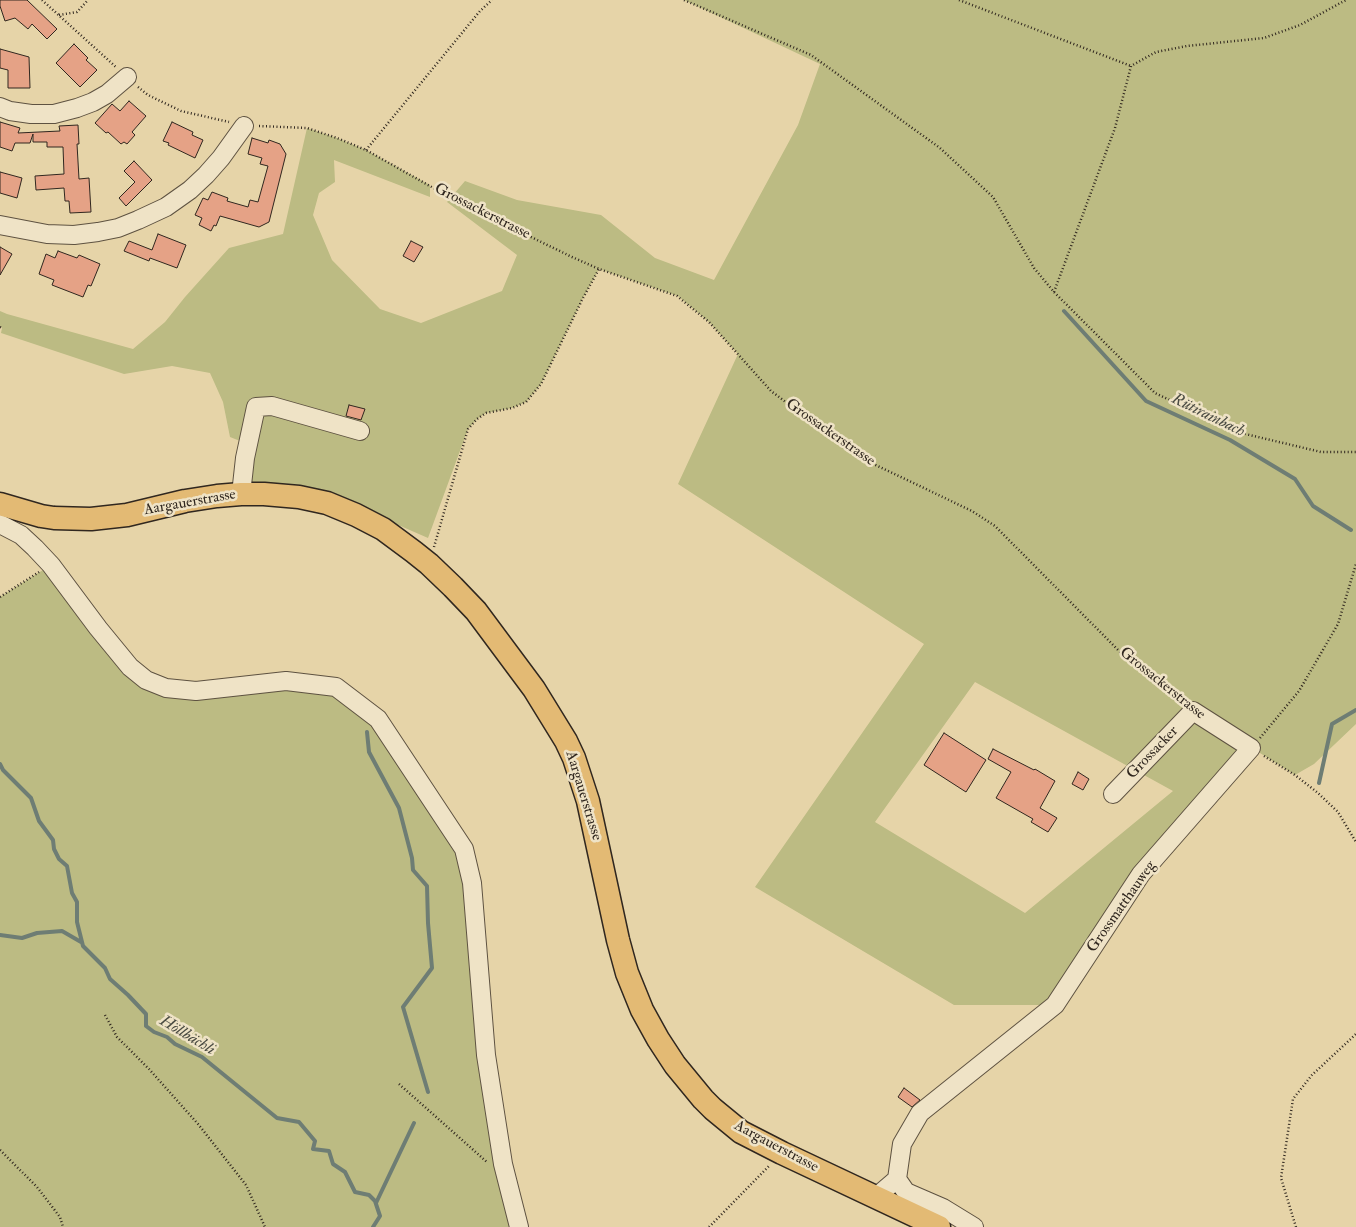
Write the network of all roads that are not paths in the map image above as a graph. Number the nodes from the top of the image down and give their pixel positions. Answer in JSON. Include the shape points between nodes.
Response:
{"nodes":[{"id":1,"x":127,"y":78,"type":"road end"},
{"id":2,"x":0,"y":107,"type":"edge"},
{"id":3,"x":244,"y":126,"type":"road end"},
{"id":4,"x":0,"y":225,"type":"edge"},
{"id":5,"x":360,"y":431,"type":"dead end"},
{"id":6,"x":241,"y":494,"type":"junction"},
{"id":7,"x":0,"y":504,"type":"edge"},
{"id":8,"x":0,"y":524,"type":"edge"},
{"id":9,"x":1193,"y":712,"type":"joint"},
{"id":10,"x":1251,"y":748,"type":"joint"},
{"id":11,"x":1113,"y":794,"type":"dead end"},
{"id":12,"x":897,"y":1178,"type":"junction"},
{"id":13,"x":876,"y":1197,"type":"junction"},
{"id":14,"x":519,"y":1227,"type":"edge"},
{"id":15,"x":939,"y":1227,"type":"edge"},
{"id":16,"x":974,"y":1227,"type":"edge"}],
"edges":[{"from":1,"to":2,"type":"street","via":[[93,102],[54,114],[30,114]]},
{"from":3,"to":4,"type":"street","via":[[221,158],[190,190],[166,207],[138,220],[118,228],[74,235],[47,234]]},
{"from":5,"to":6,"type":"street","via":[[272,406],[256,406]]},
{"from":6,"to":7,"type":"main road","name":"Aargauerstrasse","via":[[185,501],[106,518],[41,516]]},
{"from":6,"to":13,"type":"main road","name":"Aargauerstrasse","via":[[299,497],[327,503],[356,515],[383,529],[429,564],[476,612],[534,689],[574,758],[588,801],[627,973],[658,1039],[703,1099],[741,1132]]},
{"from":8,"to":14,"type":"street","via":[[36,548],[119,654],[146,680],[166,688],[196,691],[286,681],[336,688],[378,720],[464,849],[472,883],[486,1055],[503,1164]]},
{"from":9,"to":10,"type":"street","name":"Grossackerstrasse"},
{"from":9,"to":11,"type":"street","name":"Grossacker"},
{"from":10,"to":12,"type":"street","name":"Grossmatthauweg","via":[[1142,874],[1055,1005],[920,1113],[902,1144]]},
{"from":12,"to":13,"type":"street"},
{"from":12,"to":16,"type":"street","via":[[906,1192],[943,1208]]},
{"from":13,"to":15,"type":"main road","name":"Aargauerstrasse"}]}
